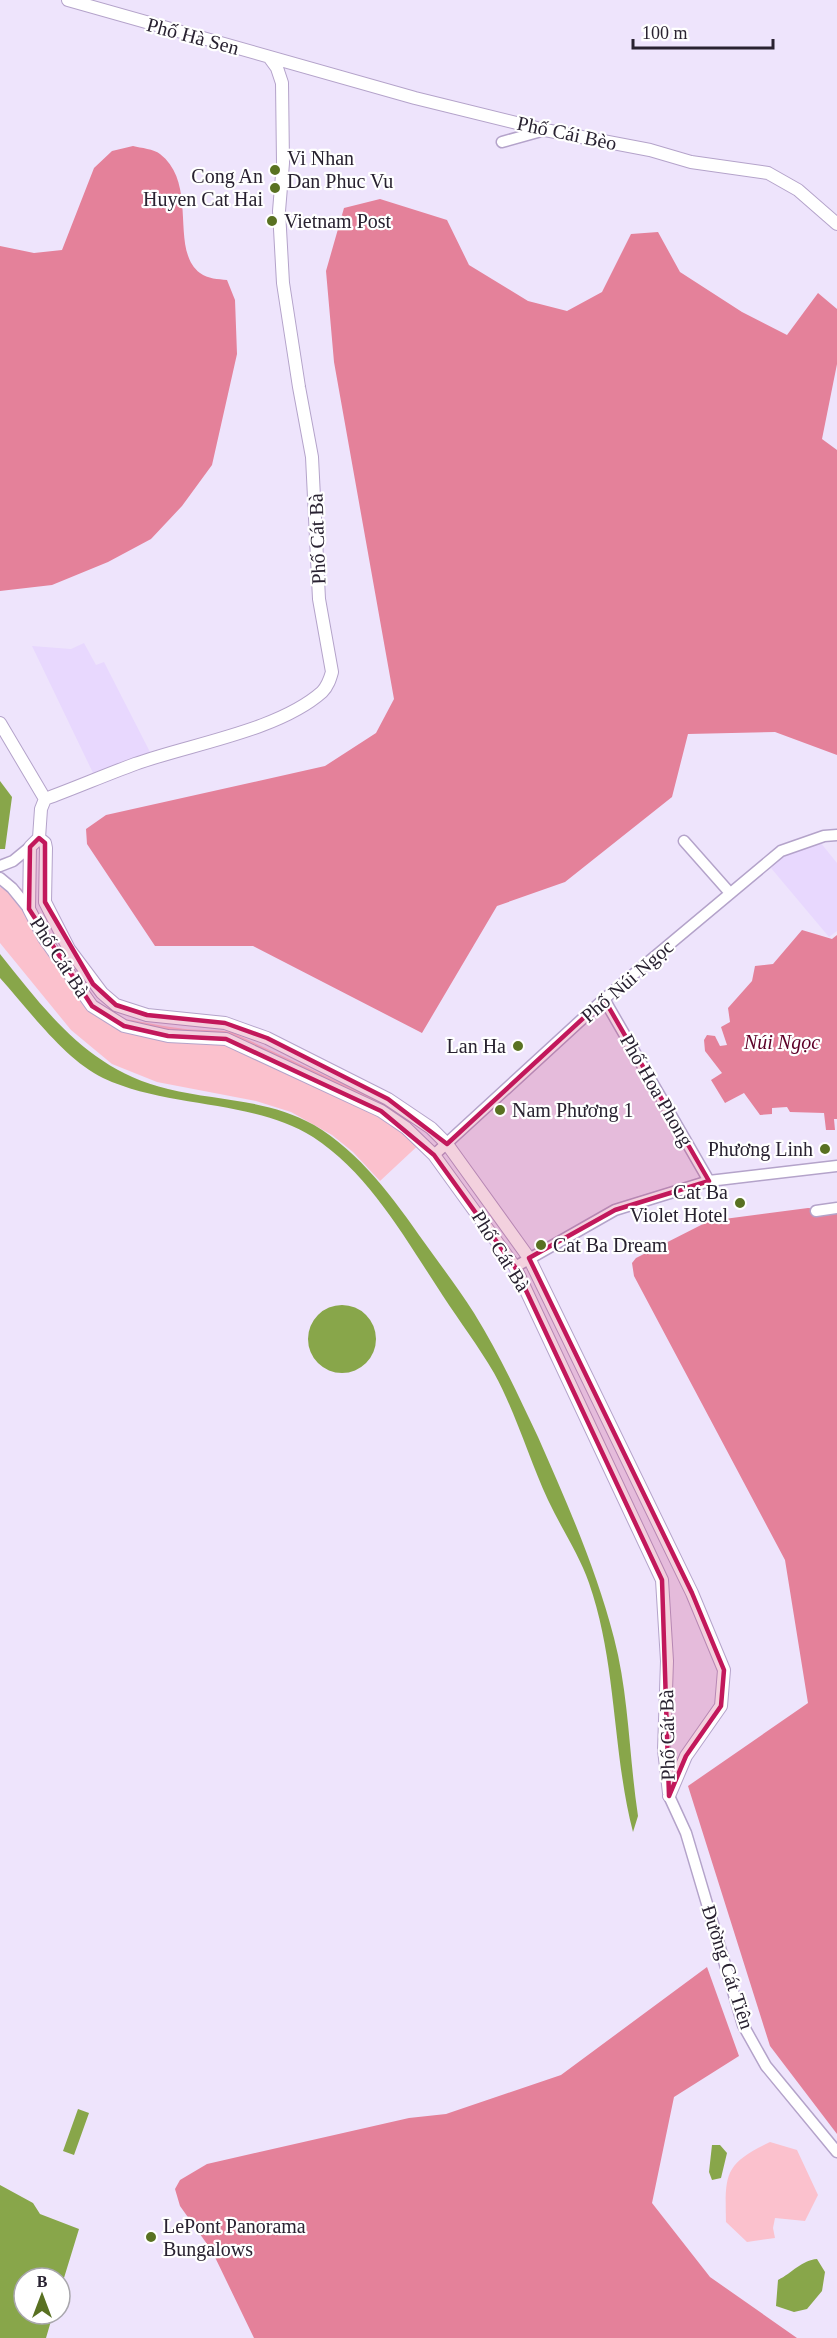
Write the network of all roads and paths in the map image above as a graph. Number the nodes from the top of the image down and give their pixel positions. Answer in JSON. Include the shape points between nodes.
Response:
{"nodes":[{"id":1,"x":68,"y":0,"type":"edge"},
{"id":2,"x":269,"y":57,"type":"junction"},
{"id":3,"x":284,"y":61,"type":"joint"},
{"id":4,"x":299,"y":65,"type":"junction"},
{"id":5,"x":282,"y":82,"type":"junction"},
{"id":6,"x":545,"y":130,"type":"junction"},
{"id":7,"x":502,"y":142,"type":"dead end"},
{"id":8,"x":837,"y":224,"type":"edge"},
{"id":9,"x":0,"y":723,"type":"edge"},
{"id":10,"x":45,"y":799,"type":"junction"},
{"id":11,"x":837,"y":835,"type":"edge"},
{"id":12,"x":684,"y":841,"type":"dead end"},
{"id":13,"x":35,"y":843,"type":"junction"},
{"id":14,"x":0,"y":866,"type":"edge"},
{"id":15,"x":0,"y":878,"type":"edge"},
{"id":16,"x":730,"y":893,"type":"junction"},
{"id":17,"x":45,"y":902,"type":"junction"},
{"id":18,"x":28,"y":909,"type":"junction"},
{"id":19,"x":604,"y":999,"type":"junction"},
{"id":20,"x":116,"y":1005,"type":"junction"},
{"id":21,"x":108,"y":1017,"type":"junction"},
{"id":22,"x":283,"y":1045,"type":"junction"},
{"id":23,"x":276,"y":1060,"type":"junction"},
{"id":24,"x":447,"y":1144,"type":"junction"},
{"id":25,"x":434,"y":1155,"type":"junction"},
{"id":26,"x":837,"y":1166,"type":"edge"},
{"id":27,"x":709,"y":1181,"type":"junction"},
{"id":28,"x":837,"y":1208,"type":"edge"},
{"id":29,"x":816,"y":1211,"type":"dead end"},
{"id":30,"x":530,"y":1258,"type":"junction"},
{"id":31,"x":515,"y":1267,"type":"junction"},
{"id":32,"x":614,"y":1435,"type":"junction"},
{"id":33,"x":599,"y":1442,"type":"junction"},
{"id":34,"x":669,"y":1796,"type":"junction"},
{"id":35,"x":837,"y":2152,"type":"edge"}],
"edges":[{"from":1,"to":2,"type":"main road","name":"Phố Hà Sen"},
{"from":2,"to":3,"type":"main road","name":"Phố Hà Sen"},
{"from":2,"to":5,"type":"main road","name":"Phố Cát Bà"},
{"from":3,"to":4,"type":"main road","name":"Phố Cái Bèo"},
{"from":4,"to":5,"type":"main road"},
{"from":4,"to":6,"type":"main road","name":"Phố Cái Bèo"},
{"from":5,"to":10,"type":"main road","name":"Phố Cát Bà","via":[[279,211],[284,283],[312,457],[319,599],[332,672],[322,692],[280,716],[135,764]]},
{"from":6,"to":7,"type":"street"},
{"from":6,"to":8,"type":"main road","name":"Phố Cái Bèo","via":[[691,162],[768,174],[798,190]]},
{"from":9,"to":10,"type":"main road"},
{"from":10,"to":13,"type":"main road","name":"Phố Cát Bà"},
{"from":11,"to":16,"type":"street","name":"Phố Núi Ngọc","via":[[781,851]]},
{"from":12,"to":16,"type":"street"},
{"from":13,"to":14,"type":"street"},
{"from":13,"to":17,"type":"main road","name":"Phố Cát Bà","via":[[46,848]]},
{"from":13,"to":18,"type":"main road","name":"Phố Cát Bà"},
{"from":15,"to":18,"type":"street"},
{"from":16,"to":19,"type":"street","name":"Phố Núi Ngọc"},
{"from":17,"to":18,"type":"main road"},
{"from":17,"to":20,"type":"main road","name":"Phố Cát Bà","via":[[69,949],[93,984]]},
{"from":18,"to":21,"type":"main road","name":"Phố Cát Bà","via":[[92,1006]]},
{"from":19,"to":24,"type":"street","name":"Phố Núi Ngọc"},
{"from":19,"to":27,"type":"street","name":"Phố Hoa Phong"},
{"from":20,"to":21,"type":"main road"},
{"from":20,"to":22,"type":"main road","name":"Phố Cát Bà","via":[[147,1016],[225,1023]]},
{"from":21,"to":23,"type":"main road","name":"Phố Cát Bà","via":[[124,1026],[168,1036],[226,1039]]},
{"from":22,"to":23,"type":"main road"},
{"from":22,"to":24,"type":"main road","name":"Phố Cát Bà","via":[[388,1099],[431,1128]]},
{"from":23,"to":25,"type":"main road","name":"Phố Cát Bà","via":[[381,1111]]},
{"from":24,"to":25,"type":"street","name":"Phố Núi Ngọc"},
{"from":24,"to":30,"type":"main road","name":"Phố Cát Bà"},
{"from":25,"to":31,"type":"main road","name":"Phố Cát Bà"},
{"from":26,"to":27,"type":"street"},
{"from":27,"to":30,"type":"street","via":[[615,1210]]},
{"from":28,"to":29,"type":"street"},
{"from":30,"to":31,"type":"street"},
{"from":30,"to":32,"type":"main road","name":"Phố Cát Bà"},
{"from":31,"to":33,"type":"main road","name":"Phố Cát Bà"},
{"from":32,"to":33,"type":"main road"},
{"from":32,"to":34,"type":"main road","name":"Phố Cát Bà","via":[[692,1593],[724,1670],[721,1706],[686,1756]]},
{"from":33,"to":34,"type":"main road","name":"Phố Cát Bà","via":[[662,1580],[667,1661],[664,1750]]},
{"from":34,"to":35,"type":"street","name":"Đường Cát Tiên","via":[[686,1833],[744,2025],[766,2066]]}]}
